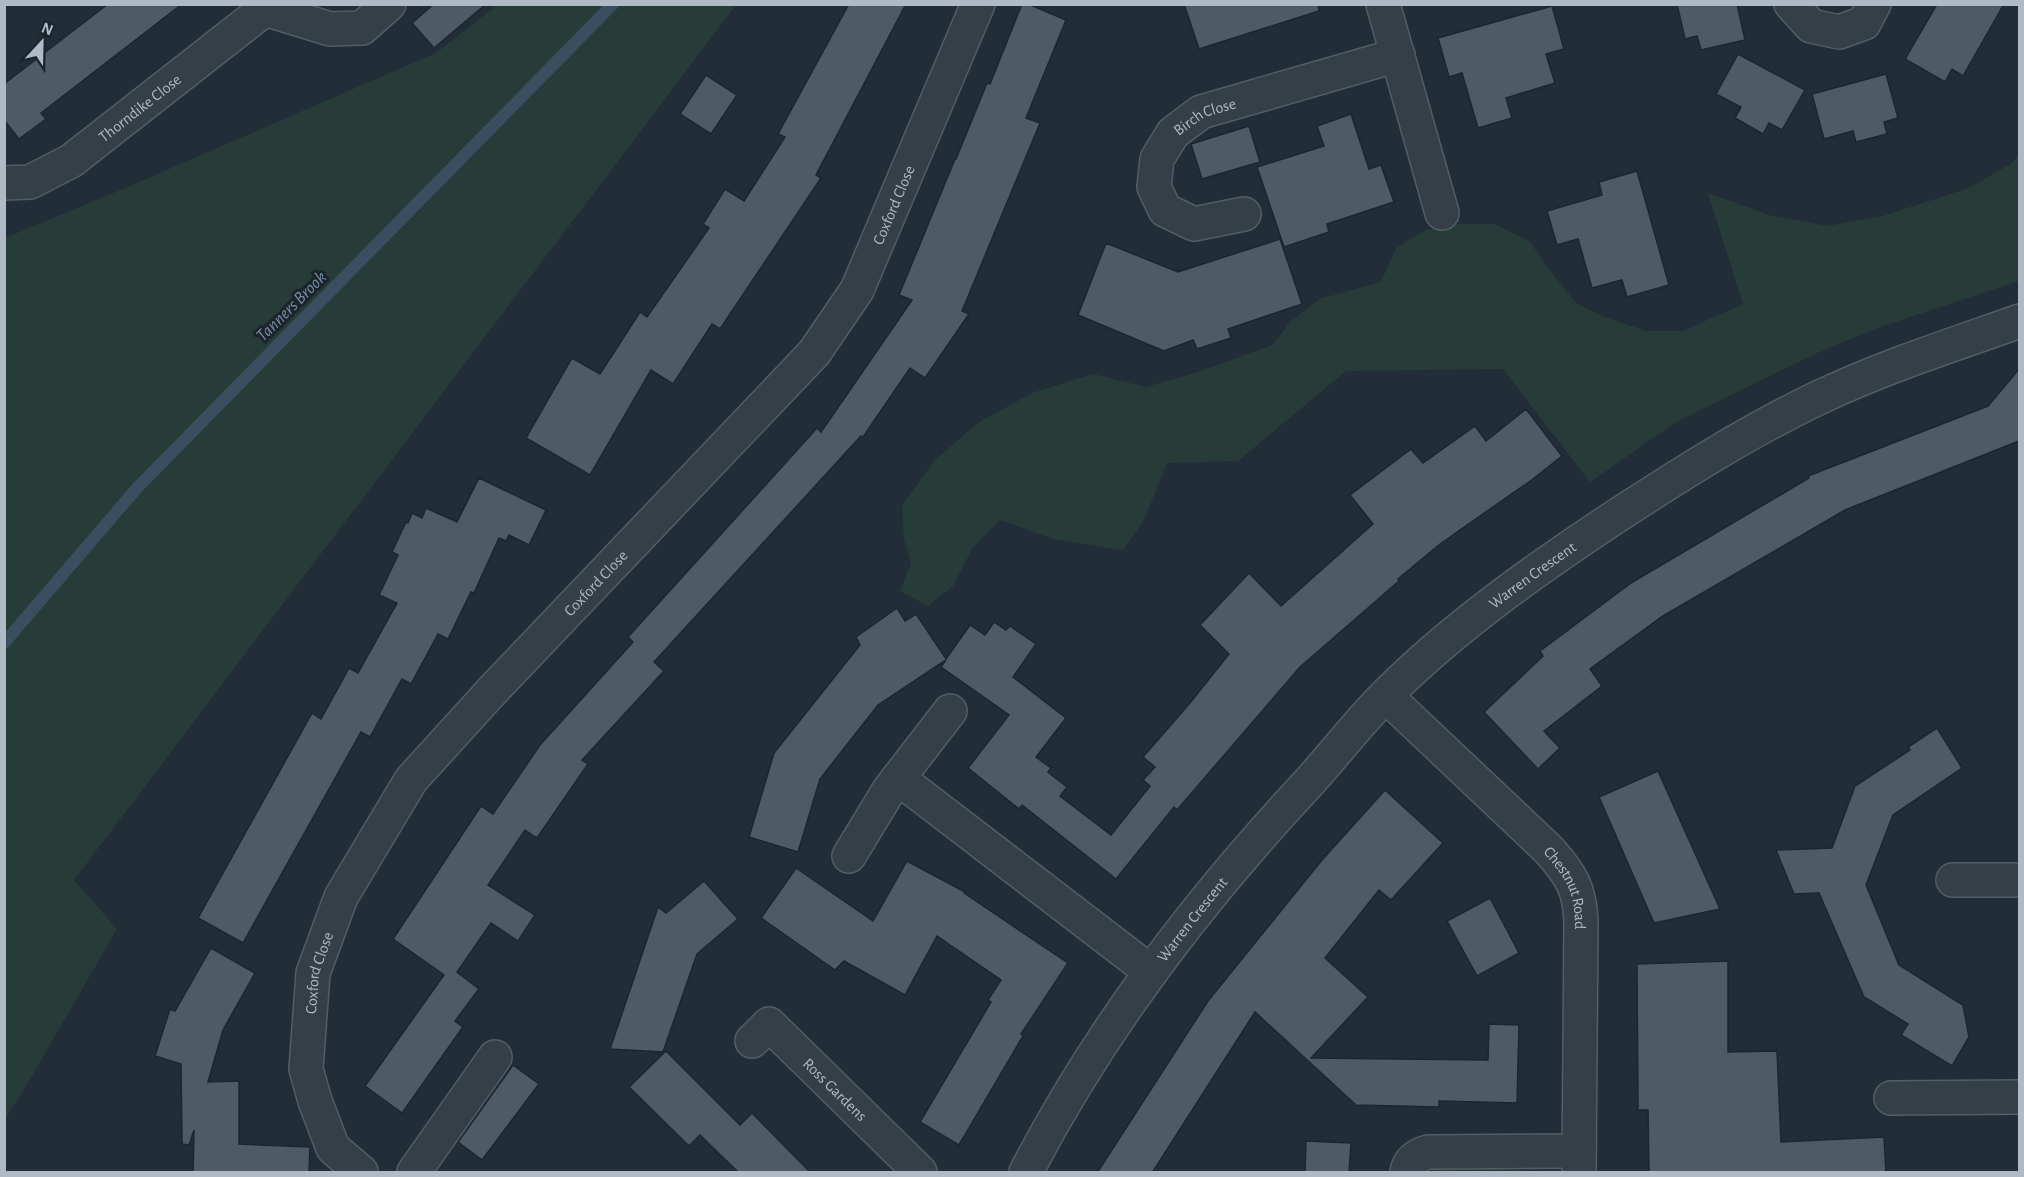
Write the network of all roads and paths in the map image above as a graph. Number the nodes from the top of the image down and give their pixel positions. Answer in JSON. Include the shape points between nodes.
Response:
{"nodes":[{"id":1,"x":389,"y":4,"type":"edge"},
{"id":2,"x":978,"y":4,"type":"edge"},
{"id":3,"x":1383,"y":4,"type":"edge"},
{"id":4,"x":1791,"y":4,"type":"edge"},
{"id":5,"x":1874,"y":4,"type":"edge"},
{"id":6,"x":1398,"y":55,"type":"junction"},
{"id":7,"x":4,"y":183,"type":"edge"},
{"id":8,"x":1442,"y":213,"type":"dead end"},
{"id":9,"x":1244,"y":214,"type":"dead end"},
{"id":10,"x":2019,"y":321,"type":"edge"},
{"id":11,"x":1386,"y":696,"type":"junction"},
{"id":12,"x":950,"y":711,"type":"dead end"},
{"id":13,"x":898,"y":778,"type":"junction"},
{"id":14,"x":849,"y":856,"type":"dead end"},
{"id":15,"x":1953,"y":880,"type":"dead end"},
{"id":16,"x":2019,"y":880,"type":"edge"},
{"id":17,"x":1151,"y":972,"type":"junction"},
{"id":18,"x":752,"y":1041,"type":"dead end"},
{"id":19,"x":495,"y":1057,"type":"dead end"},
{"id":20,"x":2019,"y":1097,"type":"edge"},
{"id":21,"x":1891,"y":1098,"type":"dead end"},
{"id":22,"x":1579,"y":1162,"type":"edge"},
{"id":23,"x":361,"y":1173,"type":"edge"},
{"id":24,"x":414,"y":1173,"type":"edge"},
{"id":25,"x":920,"y":1173,"type":"edge"},
{"id":26,"x":1026,"y":1173,"type":"edge"},
{"id":27,"x":1407,"y":1173,"type":"edge"}],
"edges":[{"from":1,"to":7,"type":"street","name":"Thorndike Close","via":[[362,28],[330,29],[266,9],[71,161],[30,182]]},
{"from":2,"to":23,"type":"street","name":"Coxford Close","via":[[857,290],[814,353],[411,780],[341,897],[313,973],[306,1069],[333,1148]]},
{"from":3,"to":6,"type":"street"},
{"from":4,"to":5,"type":"street","via":[[1811,26],[1839,32],[1864,23]]},
{"from":6,"to":8,"type":"street"},
{"from":6,"to":9,"type":"street","name":"Birch Close","via":[[1200,112],[1173,134],[1157,159],[1156,168],[1154,187],[1165,210],[1194,224]]},
{"from":10,"to":11,"type":"street","name":"Warren Crescent","via":[[1912,358],[1819,398],[1736,440],[1519,583],[1460,629]]},
{"from":11,"to":17,"type":"street","name":"Warren Crescent","via":[[1237,862]]},
{"from":11,"to":22,"type":"street","name":"Chestnut Road","via":[[1549,850],[1578,891]]},
{"from":12,"to":13,"type":"street"},
{"from":13,"to":14,"type":"street"},
{"from":13,"to":17,"type":"street","name":"Warren Crescent"},
{"from":15,"to":16,"type":"street"},
{"from":17,"to":26,"type":"street","name":"Warren Crescent","via":[[1080,1077]]},
{"from":18,"to":25,"type":"street","name":"Ross Gardens","via":[[769,1024]]},
{"from":19,"to":24,"type":"street"},
{"from":20,"to":21,"type":"street"},
{"from":22,"to":27,"type":"street","name":"Chestnut Road","via":[[1428,1152],[1413,1160]]}]}
